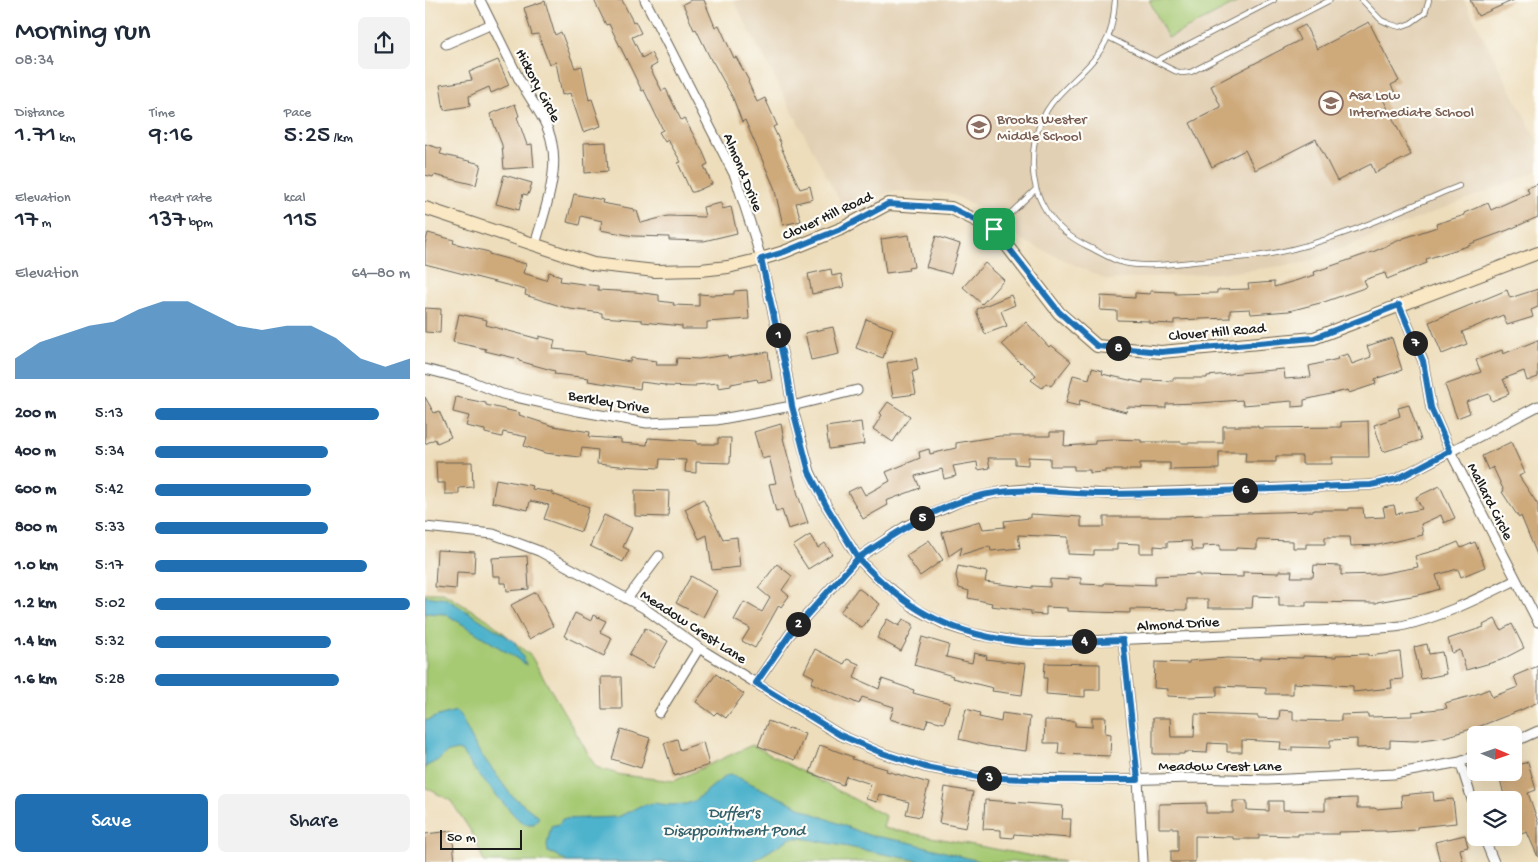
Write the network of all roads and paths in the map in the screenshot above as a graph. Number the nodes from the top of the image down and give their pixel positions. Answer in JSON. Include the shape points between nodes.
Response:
{"nodes":[{"id":1,"x":480,"y":0,"type":"edge"},
{"id":2,"x":645,"y":0,"type":"edge"},
{"id":3,"x":1115,"y":0,"type":"edge"},
{"id":4,"x":1273,"y":0,"type":"edge"},
{"id":5,"x":1330,"y":0,"type":"edge"},
{"id":6,"x":1362,"y":0,"type":"edge"},
{"id":7,"x":1429,"y":0,"type":"edge"},
{"id":8,"x":492,"y":24,"type":"junction"},
{"id":9,"x":1108,"y":37,"type":"junction"},
{"id":10,"x":446,"y":44,"type":"dead end"},
{"id":11,"x":1156,"y":61,"type":"junction"},
{"id":12,"x":1459,"y":186,"type":"dead end"},
{"id":13,"x":1035,"y":190,"type":"junction"},
{"id":14,"x":425,"y":208,"type":"edge"},
{"id":15,"x":994,"y":229,"type":"junction"},
{"id":16,"x":535,"y":245,"type":"junction"},
{"id":17,"x":1538,"y":253,"type":"edge"},
{"id":18,"x":761,"y":259,"type":"junction"},
{"id":19,"x":1399,"y":305,"type":"junction"},
{"id":20,"x":425,"y":369,"type":"edge"},
{"id":21,"x":857,"y":390,"type":"dead end"},
{"id":22,"x":792,"y":406,"type":"junction"},
{"id":23,"x":1538,"y":406,"type":"edge"},
{"id":24,"x":1450,"y":451,"type":"junction"},
{"id":25,"x":425,"y":527,"type":"edge"},
{"id":26,"x":659,"y":556,"type":"dead end"},
{"id":27,"x":858,"y":558,"type":"junction"},
{"id":28,"x":1517,"y":580,"type":"junction"},
{"id":29,"x":627,"y":599,"type":"junction"},
{"id":30,"x":1538,"y":622,"type":"edge"},
{"id":31,"x":1123,"y":640,"type":"junction"},
{"id":32,"x":699,"y":648,"type":"junction"},
{"id":33,"x":756,"y":683,"type":"junction"},
{"id":34,"x":659,"y":713,"type":"dead end"},
{"id":35,"x":1538,"y":731,"type":"edge"},
{"id":36,"x":1523,"y":738,"type":"edge"},
{"id":37,"x":1467,"y":759,"type":"edge"},
{"id":38,"x":1460,"y":762,"type":"junction"},
{"id":39,"x":1138,"y":780,"type":"junction"},
{"id":40,"x":1469,"y":791,"type":"edge"},
{"id":41,"x":1487,"y":846,"type":"edge"},
{"id":42,"x":1143,"y":862,"type":"edge"},
{"id":43,"x":1494,"y":862,"type":"edge"}],
"edges":[{"from":1,"to":8,"type":"street","name":"Hickory Circle"},
{"from":2,"to":18,"type":"street","name":"Almond Drive","via":[[735,176]]},
{"from":3,"to":9,"type":"lane"},
{"from":4,"to":11,"type":"lane"},
{"from":5,"to":11,"type":"lane","via":[[1191,72],[1175,71]]},
{"from":6,"to":7,"type":"lane","via":[[1381,20],[1400,27],[1425,13]]},
{"from":8,"to":10,"type":"street"},
{"from":8,"to":16,"type":"street","name":"Hickory Circle","via":[[548,129],[553,145],[551,188]]},
{"from":9,"to":11,"type":"lane"},
{"from":9,"to":13,"type":"lane","via":[[1095,59],[1056,98],[1041,121],[1033,160]]},
{"from":12,"to":13,"type":"lane","via":[[1332,238],[1274,253],[1160,265],[1124,263],[1072,239],[1050,218]]},
{"from":13,"to":15,"type":"lane"},
{"from":14,"to":16,"type":"street","name":"Clover Hill Road"},
{"from":15,"to":18,"type":"street","name":"Clover Hill Road","via":[[951,208],[888,204],[843,228]]},
{"from":15,"to":19,"type":"street","name":"Clover Hill Road","via":[[1059,312],[1097,346],[1161,352],[1314,338]]},
{"from":16,"to":18,"type":"street","name":"Clover Hill Road","via":[[593,264],[655,271],[728,267]]},
{"from":17,"to":19,"type":"street","name":"Clover Hill Road"},
{"from":18,"to":22,"type":"street","name":"Almond Drive"},
{"from":19,"to":24,"type":"street","name":"Mallard Circle","via":[[1423,361],[1431,408]]},
{"from":20,"to":22,"type":"street","name":"Berkley Drive","via":[[468,380],[502,394],[647,423],[716,420]]},
{"from":21,"to":22,"type":"street","name":"Berkley Drive"},
{"from":22,"to":27,"type":"street","name":"Almond Drive","via":[[809,472]]},
{"from":23,"to":24,"type":"street"},
{"from":24,"to":27,"type":"street","via":[[1397,479],[1371,485],[1108,494],[1004,491],[975,497],[930,514]]},
{"from":24,"to":28,"type":"street","name":"Mallard Circle"},
{"from":25,"to":29,"type":"street","name":"Meadow Crest Lane","via":[[493,534],[539,551]]},
{"from":26,"to":29,"type":"street"},
{"from":27,"to":31,"type":"street","name":"Almond Drive","via":[[916,609],[946,625],[974,634],[1040,643]]},
{"from":27,"to":33,"type":"street","via":[[790,634]]},
{"from":28,"to":30,"type":"street","name":"Mallard Circle"},
{"from":28,"to":31,"type":"street","name":"Almond Drive","via":[[1459,608],[1400,626]]},
{"from":29,"to":32,"type":"street","name":"Meadow Crest Lane"},
{"from":31,"to":39,"type":"street"},
{"from":32,"to":33,"type":"street","name":"Meadow Crest Lane"},
{"from":32,"to":34,"type":"street"},
{"from":33,"to":39,"type":"street","name":"Meadow Crest Lane","via":[[840,735],[925,767],[978,777]]},
{"from":35,"to":36,"type":"street"},
{"from":37,"to":38,"type":"street","name":"Meadow Crest Lane"},
{"from":38,"to":39,"type":"street","name":"Meadow Crest Lane","via":[[1394,774],[1267,780]]},
{"from":38,"to":40,"type":"street"},
{"from":39,"to":42,"type":"street"},
{"from":41,"to":43,"type":"street"}]}
